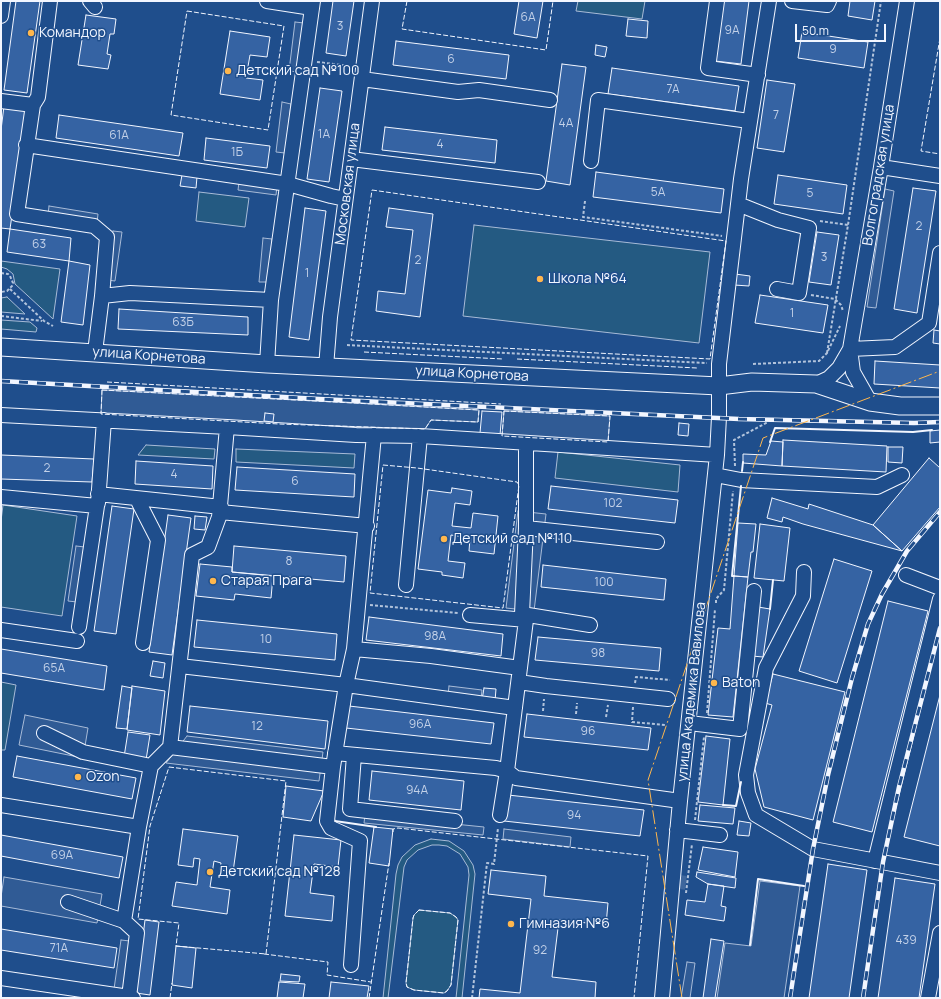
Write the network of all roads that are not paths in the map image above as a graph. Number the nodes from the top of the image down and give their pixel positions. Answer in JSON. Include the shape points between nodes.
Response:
{"nodes":[{"id":1,"x":3,"y":1,"type":"edge"},
{"id":2,"x":50,"y":1,"type":"edge"},
{"id":3,"x":267,"y":1,"type":"edge"},
{"id":4,"x":372,"y":1,"type":"edge"},
{"id":5,"x":716,"y":1,"type":"edge"},
{"id":6,"x":769,"y":1,"type":"edge"},
{"id":7,"x":792,"y":1,"type":"edge"},
{"id":8,"x":829,"y":1,"type":"edge"},
{"id":9,"x":907,"y":1,"type":"edge"},
{"id":10,"x":313,"y":4,"type":"edge"},
{"id":11,"x":1,"y":16,"type":"edge"},
{"id":12,"x":362,"y":74,"type":"junction"},
{"id":13,"x":758,"y":75,"type":"junction"},
{"id":14,"x":1,"y":100,"type":"edge"},
{"id":15,"x":550,"y":100,"type":"dead end"},
{"id":16,"x":33,"y":105,"type":"junction"},
{"id":17,"x":749,"y":121,"type":"junction"},
{"id":18,"x":26,"y":145,"type":"junction"},
{"id":19,"x":351,"y":159,"type":"junction"},
{"id":20,"x":591,"y":161,"type":"dead end"},
{"id":21,"x":881,"y":167,"type":"junction"},
{"id":22,"x":940,"y":176,"type":"edge"},
{"id":23,"x":538,"y":182,"type":"dead end"},
{"id":24,"x":288,"y":184,"type":"junction"},
{"id":25,"x":345,"y":198,"type":"junction"},
{"id":26,"x":738,"y":204,"type":"junction"},
{"id":27,"x":940,"y":253,"type":"edge"},
{"id":28,"x":777,"y":289,"type":"dead end"},
{"id":29,"x":102,"y":296,"type":"junction"},
{"id":30,"x":271,"y":300,"type":"junction"},
{"id":31,"x":1,"y":347,"type":"edge"},
{"id":32,"x":850,"y":349,"type":"junction"},
{"id":33,"x":95,"y":352,"type":"junction"},
{"id":34,"x":267,"y":364,"type":"junction"},
{"id":35,"x":326,"y":367,"type":"junction"},
{"id":36,"x":816,"y":384,"type":"junction"},
{"id":37,"x":719,"y":386,"type":"junction"},
{"id":38,"x":870,"y":402,"type":"junction"},
{"id":39,"x":940,"y":406,"type":"edge"},
{"id":40,"x":1,"y":415,"type":"edge"},
{"id":41,"x":104,"y":420,"type":"junction"},
{"id":42,"x":227,"y":427,"type":"junction"},
{"id":43,"x":374,"y":435,"type":"junction"},
{"id":44,"x":420,"y":436,"type":"junction"},
{"id":45,"x":526,"y":443,"type":"junction"},
{"id":46,"x":717,"y":455,"type":"junction"},
{"id":47,"x":715,"y":475,"type":"junction"},
{"id":48,"x":902,"y":475,"type":"dead end"},
{"id":49,"x":1,"y":497,"type":"edge"},
{"id":50,"x":137,"y":498,"type":"junction"},
{"id":51,"x":98,"y":500,"type":"junction"},
{"id":52,"x":220,"y":510,"type":"junction"},
{"id":53,"x":367,"y":526,"type":"junction"},
{"id":54,"x":526,"y":528,"type":"junction"},
{"id":55,"x":657,"y":542,"type":"dead end"},
{"id":56,"x":804,"y":572,"type":"dead end"},
{"id":57,"x":906,"y":575,"type":"dead end"},
{"id":58,"x":406,"y":585,"type":"dead end"},
{"id":59,"x":940,"y":588,"type":"edge"},
{"id":60,"x":754,"y":591,"type":"dead end"},
{"id":61,"x":940,"y":599,"type":"edge"},
{"id":62,"x":470,"y":614,"type":"road end"},
{"id":63,"x":524,"y":617,"type":"junction"},
{"id":64,"x":590,"y":625,"type":"dead end"},
{"id":65,"x":1,"y":630,"type":"edge"},
{"id":66,"x":143,"y":643,"type":"dead end"},
{"id":67,"x":354,"y":648,"type":"junction"},
{"id":68,"x":180,"y":666,"type":"junction"},
{"id":69,"x":519,"y":675,"type":"junction"},
{"id":70,"x":346,"y":685,"type":"junction"},
{"id":71,"x":668,"y":700,"type":"dead end"},
{"id":72,"x":515,"y":708,"type":"junction"},
{"id":73,"x":688,"y":723,"type":"junction"},
{"id":74,"x":44,"y":733,"type":"dead end"},
{"id":75,"x":170,"y":747,"type":"junction"},
{"id":76,"x":354,"y":756,"type":"junction"},
{"id":77,"x":334,"y":760,"type":"junction"},
{"id":78,"x":151,"y":766,"type":"junction"},
{"id":79,"x":507,"y":771,"type":"junction"},
{"id":80,"x":680,"y":801,"type":"junction"},
{"id":81,"x":1,"y":805,"type":"edge"},
{"id":82,"x":500,"y":815,"type":"road end"},
{"id":83,"x":455,"y":821,"type":"dead end"},
{"id":84,"x":139,"y":827,"type":"junction"},
{"id":85,"x":677,"y":830,"type":"junction"},
{"id":86,"x":720,"y":835,"type":"dead end"},
{"id":87,"x":875,"y":861,"type":"junction"},
{"id":88,"x":940,"y":874,"type":"edge"},
{"id":89,"x":68,"y":902,"type":"dead end"},
{"id":90,"x":124,"y":921,"type":"junction"},
{"id":91,"x":940,"y":934,"type":"edge"},
{"id":92,"x":351,"y":965,"type":"dead end"},
{"id":93,"x":1,"y":978,"type":"edge"},
{"id":94,"x":131,"y":998,"type":"edge"},
{"id":95,"x":662,"y":998,"type":"edge"},
{"id":96,"x":928,"y":998,"type":"edge"}],
"edges":[{"from":1,"to":11,"type":"street"},
{"from":2,"to":16,"type":"street","via":[[38,97]]},
{"from":3,"to":10,"type":"street"},
{"from":4,"to":12,"type":"street","name":"Московская улица"},
{"from":5,"to":13,"type":"street","via":[[708,68]]},
{"from":6,"to":13,"type":"street","name":"улица Академика Вавилова"},
{"from":7,"to":8,"type":"street","via":[[827,5]]},
{"from":9,"to":21,"type":"street","name":"Волгоградская улица"},
{"from":10,"to":24,"type":"street"},
{"from":12,"to":15,"type":"street","via":[[458,92],[480,90]]},
{"from":12,"to":19,"type":"street","name":"Московская улица"},
{"from":13,"to":17,"type":"street","name":"улица Академика Вавилова"},
{"from":14,"to":16,"type":"street"},
{"from":16,"to":18,"type":"street"},
{"from":17,"to":20,"type":"street","via":[[598,100]]},
{"from":17,"to":26,"type":"street","name":"улица Академика Вавилова"},
{"from":18,"to":24,"type":"street"},
{"from":18,"to":29,"type":"street","via":[[17,214],[94,226],[107,237]]},
{"from":19,"to":23,"type":"street"},
{"from":19,"to":25,"type":"street","name":"Московская улица"},
{"from":21,"to":22,"type":"street"},
{"from":21,"to":32,"type":"street","name":"Волгоградская улица"},
{"from":24,"to":25,"type":"street"},
{"from":24,"to":30,"type":"street"},
{"from":25,"to":35,"type":"street","name":"Московская улица"},
{"from":26,"to":28,"type":"street","via":[[778,220],[809,228],[800,293]]},
{"from":26,"to":37,"type":"street","name":"улица Академика Вавилова","via":[[718,364]]},
{"from":27,"to":32,"type":"street","via":[[929,323],[895,347]]},
{"from":29,"to":30,"type":"street","via":[[130,293]]},
{"from":29,"to":33,"type":"street"},
{"from":30,"to":34,"type":"street"},
{"from":31,"to":33,"type":"main road","name":"улица Корнетова"},
{"from":32,"to":36,"type":"street","via":[[839,368],[829,378]]},
{"from":32,"to":38,"type":"street","via":[[852,372]]},
{"from":33,"to":34,"type":"main road","name":"улица Корнетова"},
{"from":34,"to":35,"type":"main road","name":"улица Корнетова"},
{"from":35,"to":37,"type":"main road","name":"улица Корнетова"},
{"from":36,"to":37,"type":"main road","name":"улица Корнетова","via":[[752,382]]},
{"from":36,"to":38,"type":"main road","name":"улица Корнетова"},
{"from":37,"to":46,"type":"street","name":"улица Академика Вавилова"},
{"from":38,"to":39,"type":"main road","name":"улица Корнетова","via":[[900,406]]},
{"from":40,"to":41,"type":"street"},
{"from":41,"to":42,"type":"street"},
{"from":41,"to":51,"type":"street"},
{"from":42,"to":43,"type":"street"},
{"from":42,"to":52,"type":"street"},
{"from":43,"to":44,"type":"street"},
{"from":43,"to":53,"type":"street"},
{"from":44,"to":45,"type":"street"},
{"from":44,"to":58,"type":"street"},
{"from":45,"to":46,"type":"street"},
{"from":45,"to":54,"type":"street"},
{"from":46,"to":47,"type":"street","name":"улица Академика Вавилова"},
{"from":47,"to":48,"type":"street","via":[[734,479],[877,487]]},
{"from":47,"to":73,"type":"street","name":"улица Академика Вавилова"},
{"from":49,"to":51,"type":"street"},
{"from":50,"to":51,"type":"street"},
{"from":50,"to":52,"type":"street"},
{"from":50,"to":66,"type":"street","via":[[158,540]]},
{"from":51,"to":65,"type":"street","via":[[78,634]]},
{"from":52,"to":53,"type":"street"},
{"from":52,"to":68,"type":"street","via":[[208,546],[192,555]]},
{"from":53,"to":67,"type":"street"},
{"from":54,"to":55,"type":"street"},
{"from":54,"to":63,"type":"street"},
{"from":56,"to":87,"type":"street","via":[[803,596],[766,668],[746,775],[748,793],[756,815],[813,849]]},
{"from":57,"to":59,"type":"street"},
{"from":60,"to":73,"type":"street","via":[[740,729]]},
{"from":61,"to":87,"type":"street"},
{"from":62,"to":63,"type":"street"},
{"from":63,"to":64,"type":"street"},
{"from":63,"to":69,"type":"street"},
{"from":67,"to":69,"type":"street","via":[[431,656]]},
{"from":67,"to":70,"type":"street"},
{"from":68,"to":70,"type":"street"},
{"from":68,"to":75,"type":"street"},
{"from":69,"to":71,"type":"street","via":[[546,686]]},
{"from":69,"to":72,"type":"street"},
{"from":70,"to":72,"type":"street"},
{"from":70,"to":77,"type":"street"},
{"from":72,"to":79,"type":"street"},
{"from":73,"to":80,"type":"street","name":"улица Академика Вавилова"},
{"from":74,"to":78,"type":"street","via":[[83,752]]},
{"from":75,"to":77,"type":"street"},
{"from":75,"to":78,"type":"street"},
{"from":76,"to":77,"type":"street"},
{"from":76,"to":79,"type":"street"},
{"from":76,"to":83,"type":"street","via":[[350,809]]},
{"from":77,"to":92,"type":"street","via":[[327,821],[331,828],[360,841]]},
{"from":78,"to":84,"type":"street"},
{"from":79,"to":80,"type":"street","via":[[516,778]]},
{"from":79,"to":82,"type":"street"},
{"from":80,"to":85,"type":"street","name":"улица Академика Вавилова"},
{"from":81,"to":84,"type":"street"},
{"from":84,"to":90,"type":"street"},
{"from":85,"to":86,"type":"street"},
{"from":85,"to":95,"type":"street","name":"улица Академика Вавилова"},
{"from":87,"to":88,"type":"street"},
{"from":89,"to":90,"type":"street"},
{"from":90,"to":94,"type":"street","via":[[137,933]]},
{"from":91,"to":96,"type":"street"},
{"from":93,"to":94,"type":"street"}]}
